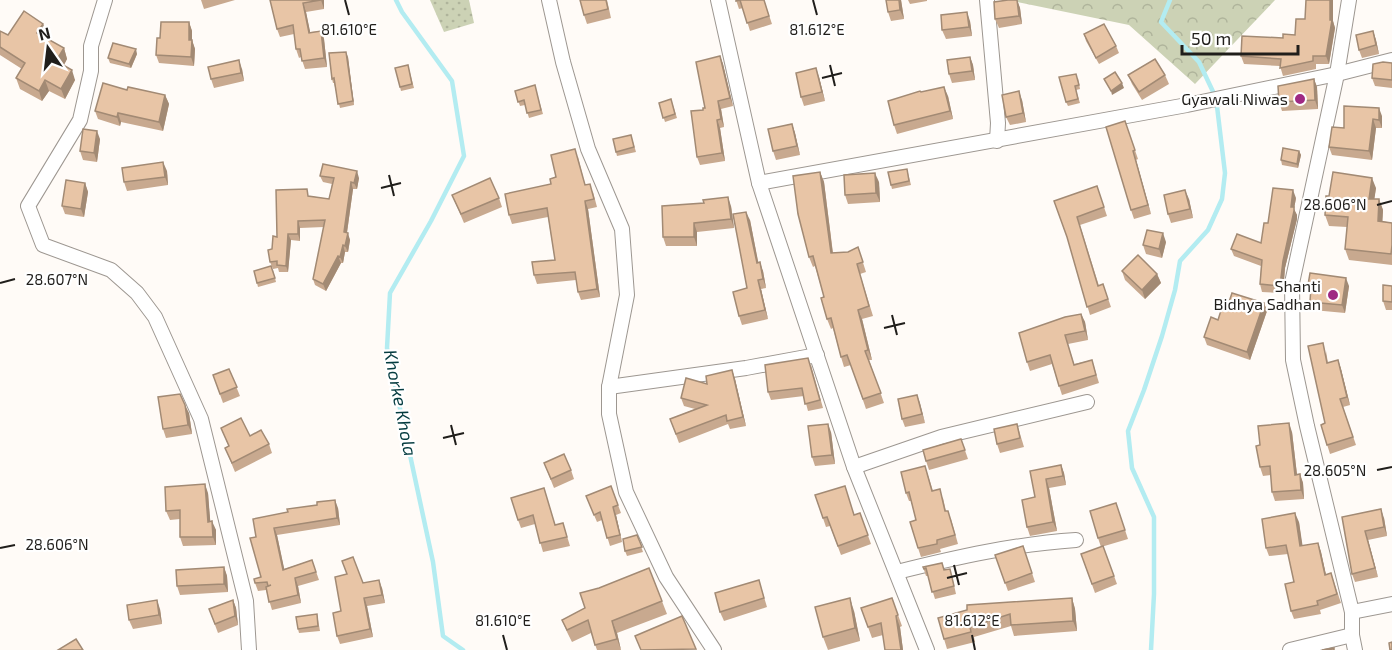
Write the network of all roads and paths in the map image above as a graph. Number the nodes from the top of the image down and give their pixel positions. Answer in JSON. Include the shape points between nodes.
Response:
{"nodes":[{"id":1,"x":105,"y":0,"type":"edge"},
{"id":2,"x":549,"y":0,"type":"edge"},
{"id":3,"x":718,"y":0,"type":"edge"},
{"id":4,"x":987,"y":0,"type":"edge"},
{"id":5,"x":1349,"y":0,"type":"edge"},
{"id":6,"x":1392,"y":60,"type":"edge"},
{"id":7,"x":1337,"y":74,"type":"junction"},
{"id":8,"x":997,"y":141,"type":"junction"},
{"id":9,"x":759,"y":183,"type":"junction"},
{"id":10,"x":817,"y":354,"type":"junction"},
{"id":11,"x":609,"y":387,"type":"junction"},
{"id":12,"x":1088,"y":402,"type":"dead end"},
{"id":13,"x":854,"y":467,"type":"junction"},
{"id":14,"x":1076,"y":540,"type":"dead end"},
{"id":15,"x":897,"y":572,"type":"junction"},
{"id":16,"x":1392,"y":604,"type":"edge"},
{"id":17,"x":1352,"y":612,"type":"junction"},
{"id":18,"x":1352,"y":635,"type":"junction"},
{"id":19,"x":249,"y":650,"type":"edge"},
{"id":20,"x":714,"y":650,"type":"edge"},
{"id":21,"x":927,"y":650,"type":"edge"},
{"id":22,"x":1290,"y":650,"type":"edge"},
{"id":23,"x":1355,"y":650,"type":"edge"}],
"edges":[{"from":1,"to":19,"type":"street","via":[[91,46],[91,71],[80,120],[28,206],[43,245],[111,270],[137,293],[154,317],[201,419],[246,601]]},
{"from":2,"to":11,"type":"street","via":[[562,62],[588,149],[622,229],[627,295]]},
{"from":3,"to":9,"type":"street"},
{"from":4,"to":8,"type":"street"},
{"from":5,"to":7,"type":"street"},
{"from":6,"to":7,"type":"street"},
{"from":7,"to":8,"type":"street"},
{"from":7,"to":17,"type":"street","via":[[1292,284],[1293,360]]},
{"from":8,"to":9,"type":"street"},
{"from":9,"to":10,"type":"street"},
{"from":10,"to":11,"type":"street"},
{"from":10,"to":13,"type":"street"},
{"from":11,"to":20,"type":"street","via":[[609,414],[627,492],[666,577]]},
{"from":12,"to":13,"type":"street","via":[[941,437]]},
{"from":13,"to":15,"type":"street"},
{"from":14,"to":15,"type":"street","via":[[976,553]]},
{"from":15,"to":21,"type":"street"},
{"from":16,"to":17,"type":"street"},
{"from":17,"to":18,"type":"street"},
{"from":18,"to":22,"type":"street"},
{"from":18,"to":23,"type":"street"}]}
